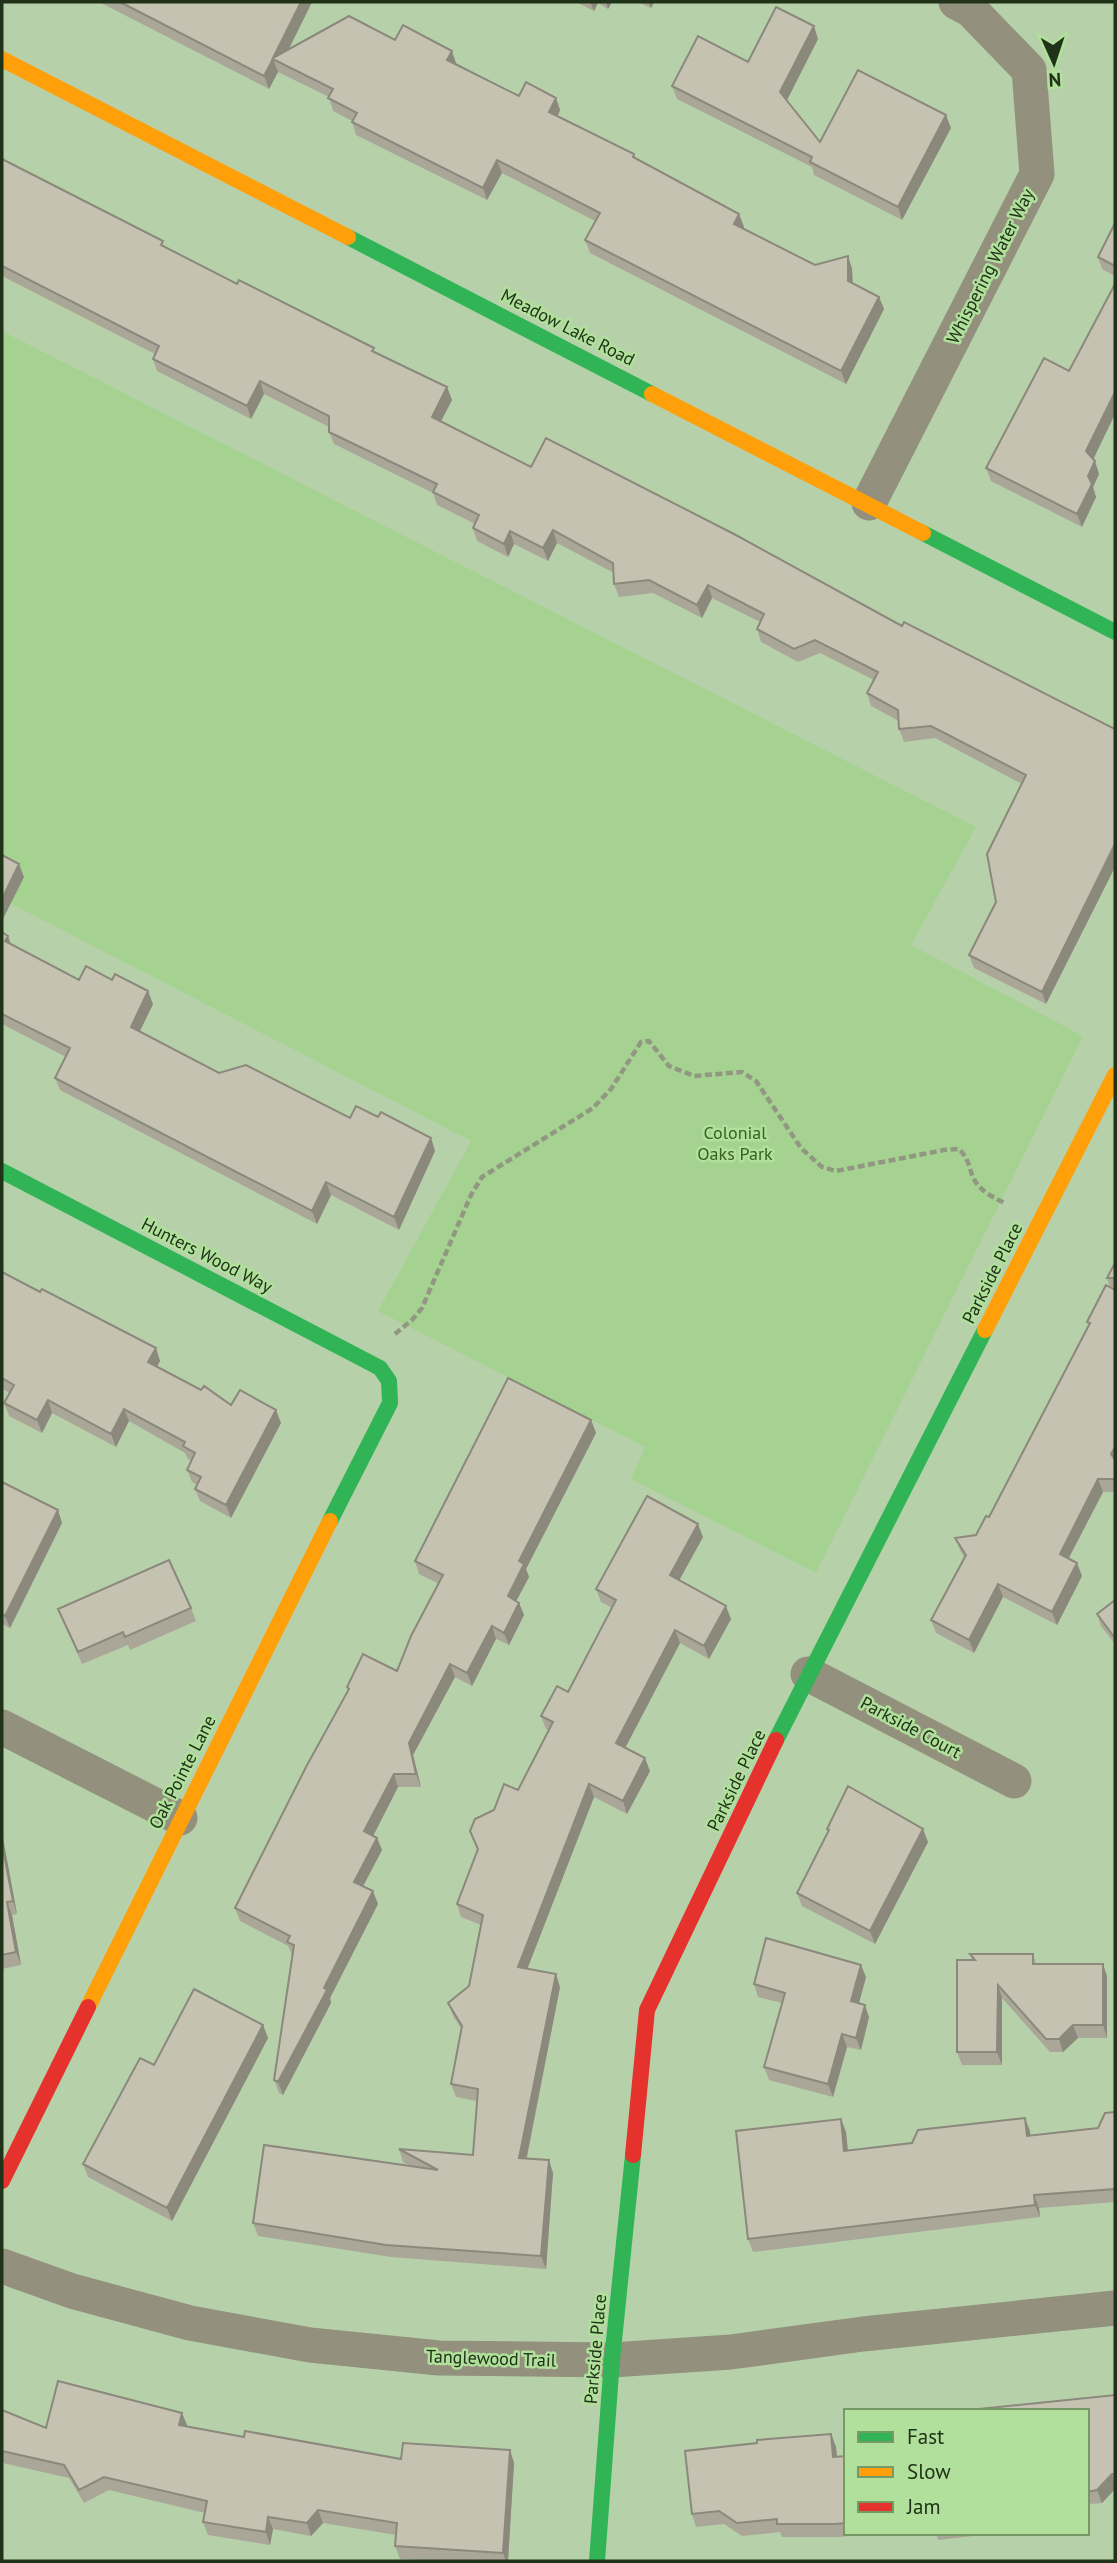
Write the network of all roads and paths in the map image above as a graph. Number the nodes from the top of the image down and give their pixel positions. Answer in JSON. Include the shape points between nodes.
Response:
{"nodes":[{"id":1,"x":956,"y":2,"type":"edge"},
{"id":2,"x":2,"y":59,"type":"edge"},
{"id":3,"x":869,"y":503,"type":"junction"},
{"id":4,"x":1115,"y":632,"type":"edge"},
{"id":5,"x":1115,"y":1076,"type":"edge"},
{"id":6,"x":2,"y":1171,"type":"edge"},
{"id":7,"x":1041,"y":1220,"type":"junction"},
{"id":8,"x":363,"y":1358,"type":"junction"},
{"id":9,"x":389,"y":1381,"type":"joint"},
{"id":10,"x":808,"y":1674,"type":"junction"},
{"id":11,"x":2,"y":1727,"type":"edge"},
{"id":12,"x":1014,"y":1781,"type":"dead end"},
{"id":13,"x":180,"y":1818,"type":"junction"},
{"id":14,"x":2,"y":2181,"type":"edge"},
{"id":15,"x":2,"y":2266,"type":"edge"},
{"id":16,"x":1115,"y":2308,"type":"edge"},
{"id":17,"x":612,"y":2360,"type":"junction"},
{"id":18,"x":597,"y":2561,"type":"edge"}],
"edges":[{"from":1,"to":3,"type":"street","name":"Whispering Water Way","via":[[971,10],[1029,70],[1037,174]]},
{"from":2,"to":3,"type":"street","name":"Meadow Lake Road"},
{"from":3,"to":4,"type":"street","name":"Meadow Lake Road"},
{"from":5,"to":7,"type":"street","name":"Parkside Place"},
{"from":6,"to":8,"type":"street","name":"Hunters Wood Way"},
{"from":7,"to":8,"type":"path","via":[[993,1197],[977,1183],[969,1159],[959,1149],[836,1171],[822,1167],[801,1148],[756,1081],[742,1072],[694,1076],[669,1066],[649,1041],[641,1042],[593,1108],[482,1177],[422,1308]]},
{"from":7,"to":10,"type":"street","name":"Parkside Place"},
{"from":8,"to":9,"type":"street","name":"Hunters Wood Way","via":[[380,1368]]},
{"from":9,"to":13,"type":"street","name":"Oak Pointe Lane","via":[[390,1403]]},
{"from":10,"to":12,"type":"street","name":"Parkside Court"},
{"from":10,"to":17,"type":"street","name":"Parkside Place","via":[[648,2010]]},
{"from":11,"to":13,"type":"street"},
{"from":13,"to":14,"type":"street","name":"Oak Pointe Lane"},
{"from":15,"to":17,"type":"street","name":"Tanglewood Trail","via":[[72,2291],[190,2323],[310,2345],[439,2358]]},
{"from":16,"to":17,"type":"street","name":"Tanglewood Trail","via":[[731,2352]]},
{"from":17,"to":18,"type":"street","name":"Parkside Place"}]}
